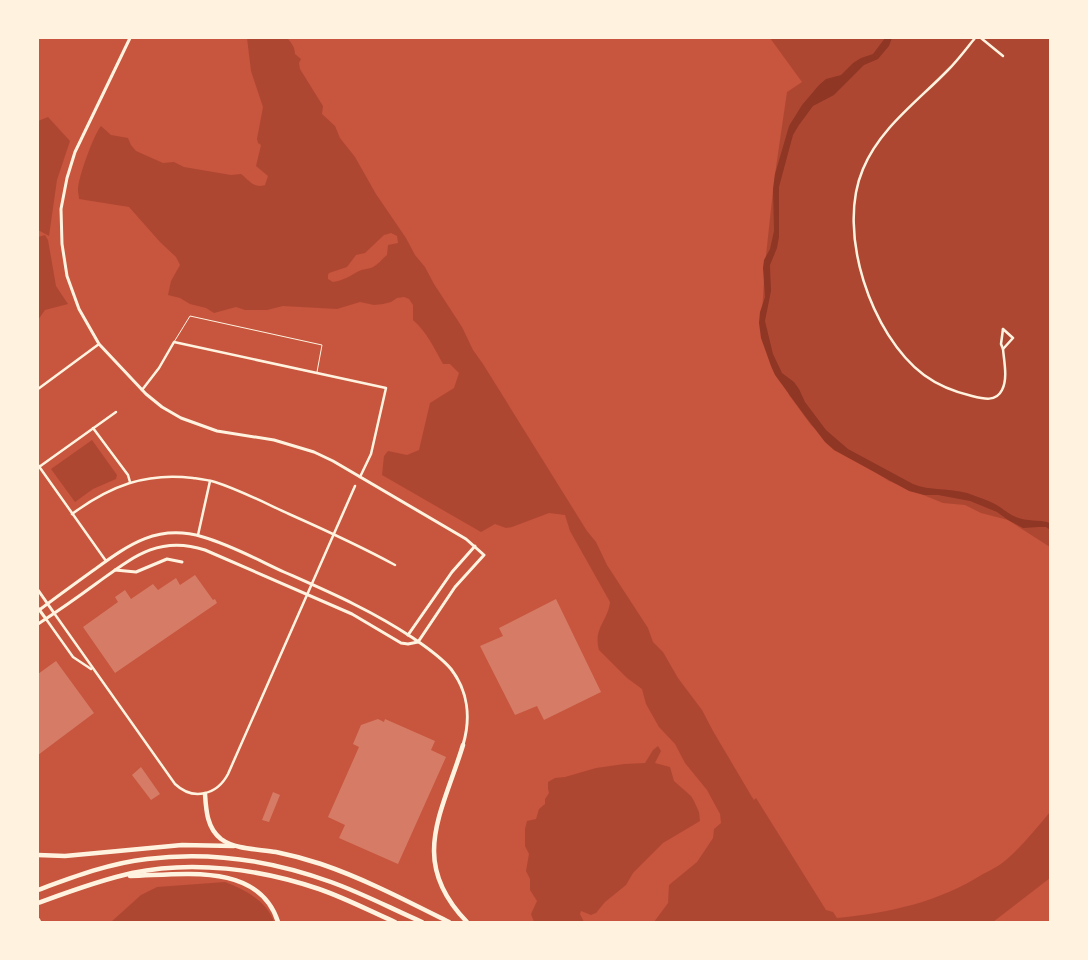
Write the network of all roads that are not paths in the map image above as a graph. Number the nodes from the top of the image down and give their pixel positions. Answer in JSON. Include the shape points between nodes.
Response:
{"nodes":[{"id":1,"x":130,"y":38,"type":"edge"},
{"id":2,"x":975,"y":38,"type":"edge"},
{"id":3,"x":981,"y":38,"type":"edge"},
{"id":4,"x":1003,"y":56,"type":"dead end"},
{"id":5,"x":174,"y":342,"type":"junction"},
{"id":6,"x":99,"y":344,"type":"junction"},
{"id":7,"x":1003,"y":349,"type":"junction"},
{"id":8,"x":316,"y":373,"type":"junction"},
{"id":9,"x":38,"y":389,"type":"edge"},
{"id":10,"x":142,"y":390,"type":"junction"},
{"id":11,"x":116,"y":412,"type":"dead end"},
{"id":12,"x":93,"y":428,"type":"junction"},
{"id":13,"x":38,"y":466,"type":"edge"},
{"id":14,"x":360,"y":477,"type":"junction"},
{"id":15,"x":210,"y":480,"type":"junction"},
{"id":16,"x":130,"y":482,"type":"junction"},
{"id":17,"x":355,"y":486,"type":"dead end"},
{"id":18,"x":72,"y":514,"type":"junction"},
{"id":19,"x":334,"y":534,"type":"junction"},
{"id":20,"x":198,"y":535,"type":"junction"},
{"id":21,"x":475,"y":546,"type":"junction"},
{"id":22,"x":106,"y":561,"type":"junction"},
{"id":23,"x":182,"y":562,"type":"dead end"},
{"id":24,"x":395,"y":565,"type":"dead end"},
{"id":25,"x":115,"y":570,"type":"junction"},
{"id":26,"x":311,"y":584,"type":"junction"},
{"id":27,"x":38,"y":590,"type":"edge"},
{"id":28,"x":307,"y":595,"type":"junction"},
{"id":29,"x":48,"y":604,"type":"junction"},
{"id":30,"x":38,"y":610,"type":"edge"},
{"id":31,"x":54,"y":613,"type":"junction"},
{"id":32,"x":46,"y":619,"type":"junction"},
{"id":33,"x":38,"y":624,"type":"edge"},
{"id":34,"x":408,"y":635,"type":"junction"},
{"id":35,"x":418,"y":642,"type":"junction"},
{"id":36,"x":93,"y":670,"type":"junction"},
{"id":37,"x":463,"y":745,"type":"joint"},
{"id":38,"x":205,"y":794,"type":"junction"},
{"id":39,"x":245,"y":847,"type":"junction"},
{"id":40,"x":38,"y":855,"type":"edge"},
{"id":41,"x":119,"y":876,"type":"junction"},
{"id":42,"x":38,"y":890,"type":"edge"},
{"id":43,"x":38,"y":903,"type":"edge"},
{"id":44,"x":278,"y":922,"type":"edge"},
{"id":45,"x":395,"y":922,"type":"edge"},
{"id":46,"x":422,"y":922,"type":"edge"},
{"id":47,"x":449,"y":922,"type":"edge"},
{"id":48,"x":467,"y":922,"type":"edge"}],
"edges":[{"from":1,"to":6,"type":"street","via":[[76,149],[62,209],[62,244],[67,276],[79,309]]},
{"from":2,"to":7,"type":"street","via":[[876,144],[862,170],[855,198],[855,242],[866,287],[879,318],[896,346],[923,375],[950,390],[992,399],[1004,388]]},
{"from":3,"to":4,"type":"street"},
{"from":5,"to":8,"type":"street"},
{"from":5,"to":8,"type":"lane","via":[[190,316],[322,345]]},
{"from":5,"to":10,"type":"street"},
{"from":6,"to":9,"type":"street"},
{"from":6,"to":10,"type":"street"},
{"from":7,"to":7,"type":"street","via":[[1013,338],[1003,329],[1002,344]]},
{"from":8,"to":14,"type":"street","via":[[386,388],[371,454]]},
{"from":10,"to":14,"type":"street","via":[[189,422],[223,433],[301,447]]},
{"from":11,"to":12,"type":"street"},
{"from":12,"to":13,"type":"street"},
{"from":12,"to":16,"type":"street"},
{"from":13,"to":18,"type":"street"},
{"from":14,"to":21,"type":"street"},
{"from":15,"to":16,"type":"street","via":[[174,476]]},
{"from":15,"to":19,"type":"street"},
{"from":15,"to":20,"type":"street"},
{"from":16,"to":18,"type":"street","via":[[103,493]]},
{"from":17,"to":19,"type":"street"},
{"from":18,"to":22,"type":"street"},
{"from":19,"to":24,"type":"street"},
{"from":19,"to":26,"type":"street"},
{"from":20,"to":22,"type":"street","via":[[173,532],[148,537]]},
{"from":20,"to":26,"type":"street"},
{"from":21,"to":34,"type":"street","via":[[452,572]]},
{"from":21,"to":35,"type":"street","via":[[484,554],[455,588]]},
{"from":22,"to":29,"type":"street"},
{"from":23,"to":25,"type":"street","via":[[167,560],[136,572]]},
{"from":25,"to":28,"type":"street","via":[[149,549],[186,545],[212,552]]},
{"from":25,"to":31,"type":"street"},
{"from":26,"to":28,"type":"street"},
{"from":26,"to":34,"type":"street","via":[[371,611]]},
{"from":27,"to":29,"type":"street"},
{"from":28,"to":35,"type":"street","via":[[358,616],[401,643]]},
{"from":28,"to":38,"type":"street","via":[[228,774],[220,786]]},
{"from":29,"to":30,"type":"street"},
{"from":29,"to":31,"type":"street"},
{"from":30,"to":32,"type":"street"},
{"from":31,"to":32,"type":"street"},
{"from":31,"to":36,"type":"street"},
{"from":32,"to":33,"type":"street"},
{"from":32,"to":36,"type":"street","via":[[73,657]]},
{"from":34,"to":35,"type":"street"},
{"from":35,"to":37,"type":"street","via":[[445,662],[461,686],[468,720]]},
{"from":36,"to":38,"type":"street","via":[[175,784],[188,792]]},
{"from":37,"to":48,"type":"highway","via":[[436,829],[434,857],[442,890]]},
{"from":38,"to":39,"type":"highway","via":[[214,831],[226,841]]},
{"from":39,"to":40,"type":"highway","via":[[191,845],[65,856]]},
{"from":39,"to":47,"type":"highway","via":[[294,856],[335,869]]},
{"from":41,"to":43,"type":"highway"},
{"from":41,"to":44,"type":"highway","via":[[196,874],[227,878],[261,896],[270,905]]},
{"from":41,"to":45,"type":"highway","via":[[181,868],[250,872],[319,889]]},
{"from":42,"to":46,"type":"highway","via":[[133,861],[168,857],[216,858],[257,862],[307,874]]}]}
